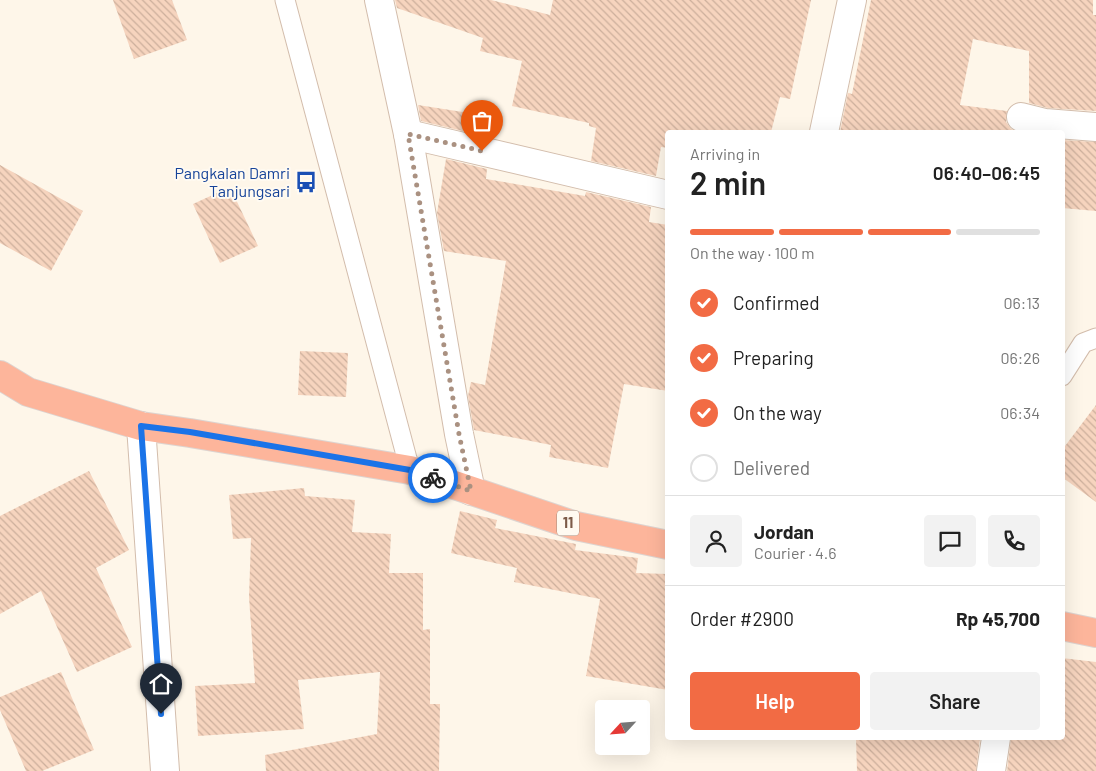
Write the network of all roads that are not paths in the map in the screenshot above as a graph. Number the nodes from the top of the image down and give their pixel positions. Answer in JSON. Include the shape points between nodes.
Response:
{"nodes":[{"id":1,"x":285,"y":0,"type":"edge"},
{"id":2,"x":379,"y":0,"type":"edge"},
{"id":3,"x":852,"y":0,"type":"edge"},
{"id":4,"x":1021,"y":117,"type":"dead end"},
{"id":5,"x":1096,"y":127,"type":"edge"},
{"id":6,"x":824,"y":130,"type":"edge"},
{"id":7,"x":408,"y":134,"type":"junction"},
{"id":8,"x":665,"y":194,"type":"edge"},
{"id":9,"x":1096,"y":338,"type":"edge"},
{"id":10,"x":1065,"y":371,"type":"edge"},
{"id":11,"x":0,"y":375,"type":"edge"},
{"id":12,"x":141,"y":426,"type":"junction"},
{"id":13,"x":410,"y":470,"type":"junction"},
{"id":14,"x":471,"y":491,"type":"junction"},
{"id":15,"x":665,"y":544,"type":"edge"},
{"id":16,"x":1065,"y":627,"type":"edge"},
{"id":17,"x":1096,"y":633,"type":"edge"},
{"id":18,"x":996,"y":740,"type":"edge"},
{"id":19,"x":165,"y":771,"type":"edge"},
{"id":20,"x":991,"y":771,"type":"edge"}],
"edges":[{"from":1,"to":13,"type":"lane"},
{"from":2,"to":7,"type":"street"},
{"from":3,"to":6,"type":"street"},
{"from":4,"to":5,"type":"street","via":[[1045,123]]},
{"from":7,"to":8,"type":"street"},
{"from":7,"to":14,"type":"street"},
{"from":9,"to":10,"type":"lane","via":[[1083,343]]},
{"from":11,"to":12,"type":"highway","number":"11","via":[[28,392]]},
{"from":12,"to":13,"type":"highway","number":"11"},
{"from":12,"to":19,"type":"street"},
{"from":13,"to":14,"type":"highway","number":"11"},
{"from":14,"to":15,"type":"highway","number":"11","via":[[576,526]]},
{"from":16,"to":17,"type":"highway"},
{"from":18,"to":20,"type":"street"}]}
